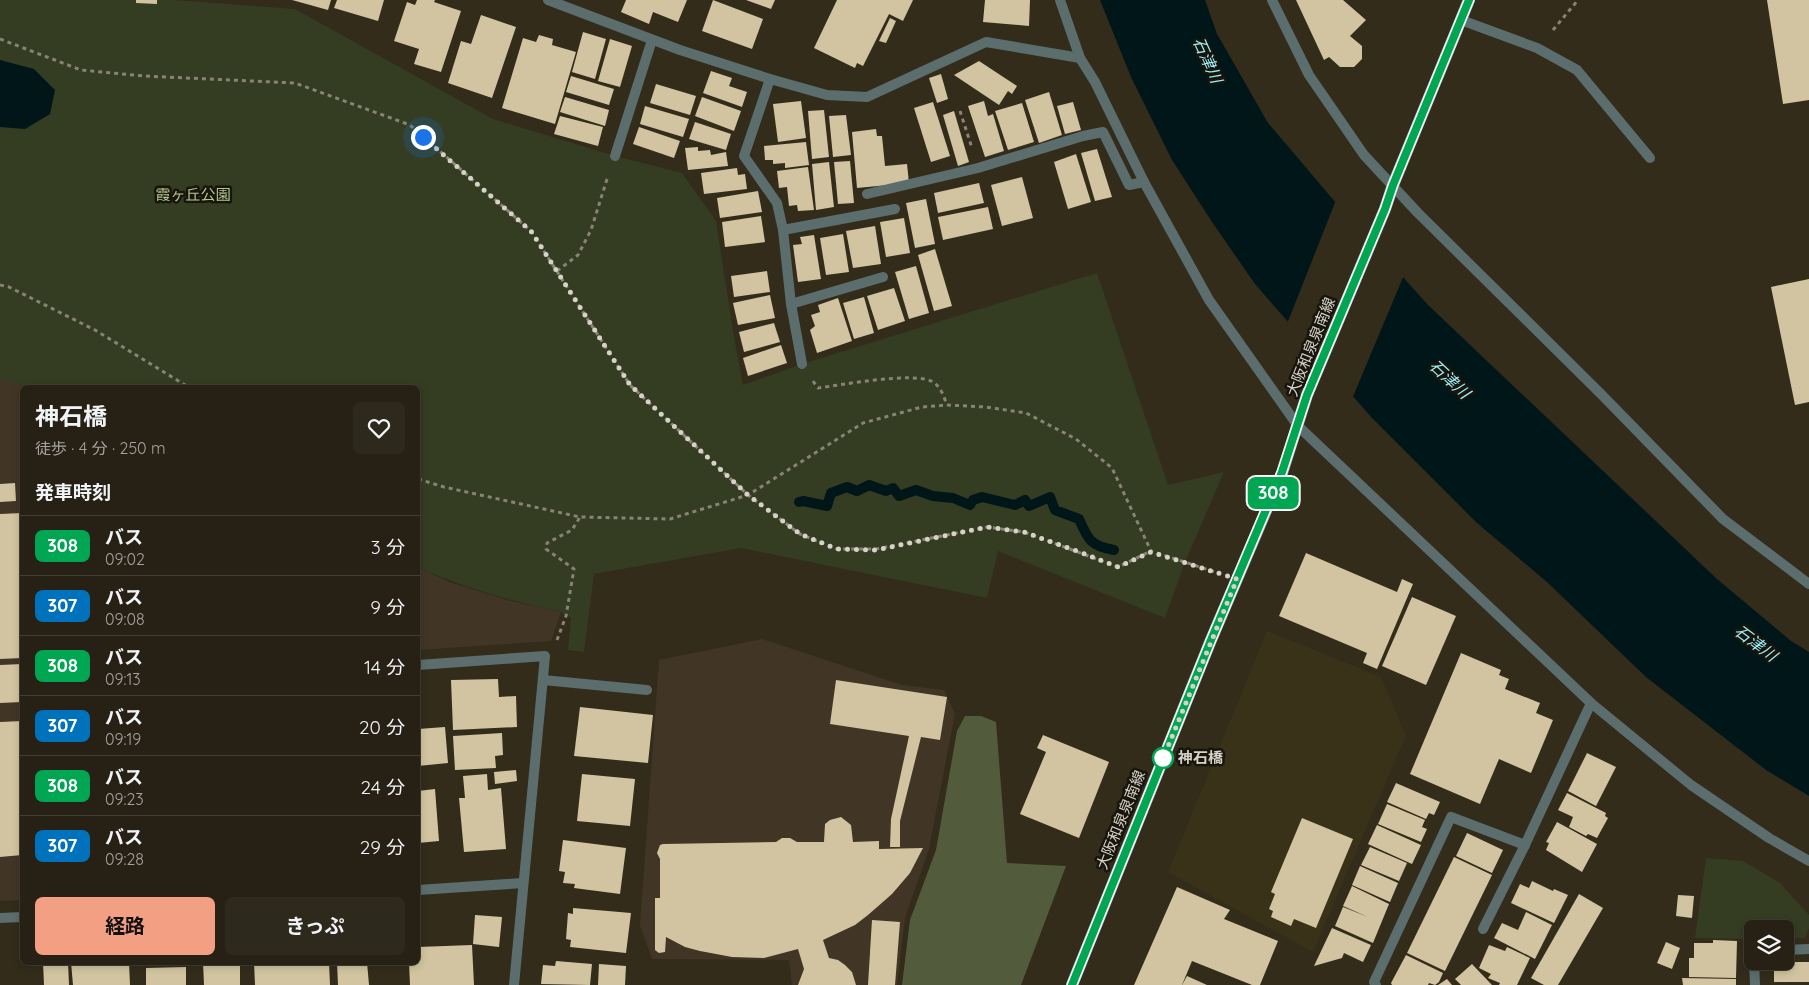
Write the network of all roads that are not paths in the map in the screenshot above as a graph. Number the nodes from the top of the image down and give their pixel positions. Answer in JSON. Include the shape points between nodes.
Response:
{"nodes":[{"id":1,"x":548,"y":0,"type":"edge"},
{"id":2,"x":1060,"y":0,"type":"edge"},
{"id":3,"x":1272,"y":0,"type":"edge"},
{"id":4,"x":1469,"y":0,"type":"edge"},
{"id":5,"x":1461,"y":20,"type":"junction"},
{"id":6,"x":652,"y":40,"type":"junction"},
{"id":7,"x":1080,"y":58,"type":"junction"},
{"id":8,"x":770,"y":79,"type":"junction"},
{"id":9,"x":615,"y":156,"type":"road end"},
{"id":10,"x":1650,"y":158,"type":"dead end"},
{"id":11,"x":1144,"y":182,"type":"junction"},
{"id":12,"x":1393,"y":185,"type":"junction"},
{"id":13,"x":867,"y":194,"type":"dead end"},
{"id":14,"x":895,"y":209,"type":"dead end"},
{"id":15,"x":783,"y":230,"type":"junction"},
{"id":16,"x":883,"y":277,"type":"dead end"},
{"id":17,"x":791,"y":304,"type":"junction"},
{"id":18,"x":802,"y":364,"type":"road end"},
{"id":19,"x":1298,"y":426,"type":"junction"},
{"id":20,"x":1809,"y":584,"type":"edge"},
{"id":21,"x":420,"y":665,"type":"edge"},
{"id":22,"x":543,"y":680,"type":"junction"},
{"id":23,"x":647,"y":690,"type":"dead end"},
{"id":24,"x":1591,"y":703,"type":"junction"},
{"id":25,"x":1525,"y":845,"type":"junction"},
{"id":26,"x":1809,"y":861,"type":"edge"},
{"id":27,"x":523,"y":882,"type":"junction"},
{"id":28,"x":420,"y":890,"type":"edge"},
{"id":29,"x":20,"y":917,"type":"edge"},
{"id":30,"x":0,"y":918,"type":"edge"},
{"id":31,"x":1483,"y":929,"type":"dead end"},
{"id":32,"x":1809,"y":949,"type":"edge"},
{"id":33,"x":1794,"y":950,"type":"edge"},
{"id":34,"x":1754,"y":970,"type":"edge"},
{"id":35,"x":514,"y":985,"type":"edge"},
{"id":36,"x":1072,"y":985,"type":"edge"},
{"id":37,"x":1376,"y":985,"type":"edge"},
{"id":38,"x":1755,"y":985,"type":"edge"}],
"edges":[{"from":1,"to":6,"type":"street"},
{"from":2,"to":7,"type":"street"},
{"from":3,"to":12,"type":"street","via":[[1310,75],[1364,155]]},
{"from":4,"to":5,"type":"main road","name":"大阪和泉泉南線"},
{"from":5,"to":10,"type":"street","via":[[1537,48],[1577,70]]},
{"from":5,"to":12,"type":"main road","name":"大阪和泉泉南線"},
{"from":6,"to":8,"type":"street"},
{"from":6,"to":9,"type":"street"},
{"from":7,"to":8,"type":"street","via":[[986,42],[867,97],[827,95]]},
{"from":7,"to":11,"type":"street"},
{"from":8,"to":15,"type":"street","via":[[744,156],[777,203]]},
{"from":11,"to":13,"type":"street","via":[[1129,185],[1103,132],[978,168]]},
{"from":11,"to":19,"type":"street","via":[[1209,300]]},
{"from":12,"to":19,"type":"main road","name":"大阪和泉泉南線","via":[[1307,395]]},
{"from":12,"to":20,"type":"street","via":[[1723,519]]},
{"from":14,"to":15,"type":"street"},
{"from":15,"to":17,"type":"street"},
{"from":16,"to":17,"type":"street"},
{"from":17,"to":18,"type":"street"},
{"from":19,"to":24,"type":"street"},
{"from":19,"to":36,"type":"main road","name":"大阪和泉泉南線"},
{"from":21,"to":22,"type":"street","via":[[545,656]]},
{"from":22,"to":23,"type":"street"},
{"from":22,"to":27,"type":"street"},
{"from":24,"to":25,"type":"street"},
{"from":24,"to":26,"type":"street","via":[[1690,785]]},
{"from":25,"to":31,"type":"street"},
{"from":25,"to":37,"type":"street","via":[[1451,817],[1374,982]]},
{"from":27,"to":28,"type":"street"},
{"from":27,"to":35,"type":"street"},
{"from":29,"to":30,"type":"street"},
{"from":32,"to":33,"type":"street"},
{"from":34,"to":38,"type":"street"}]}
